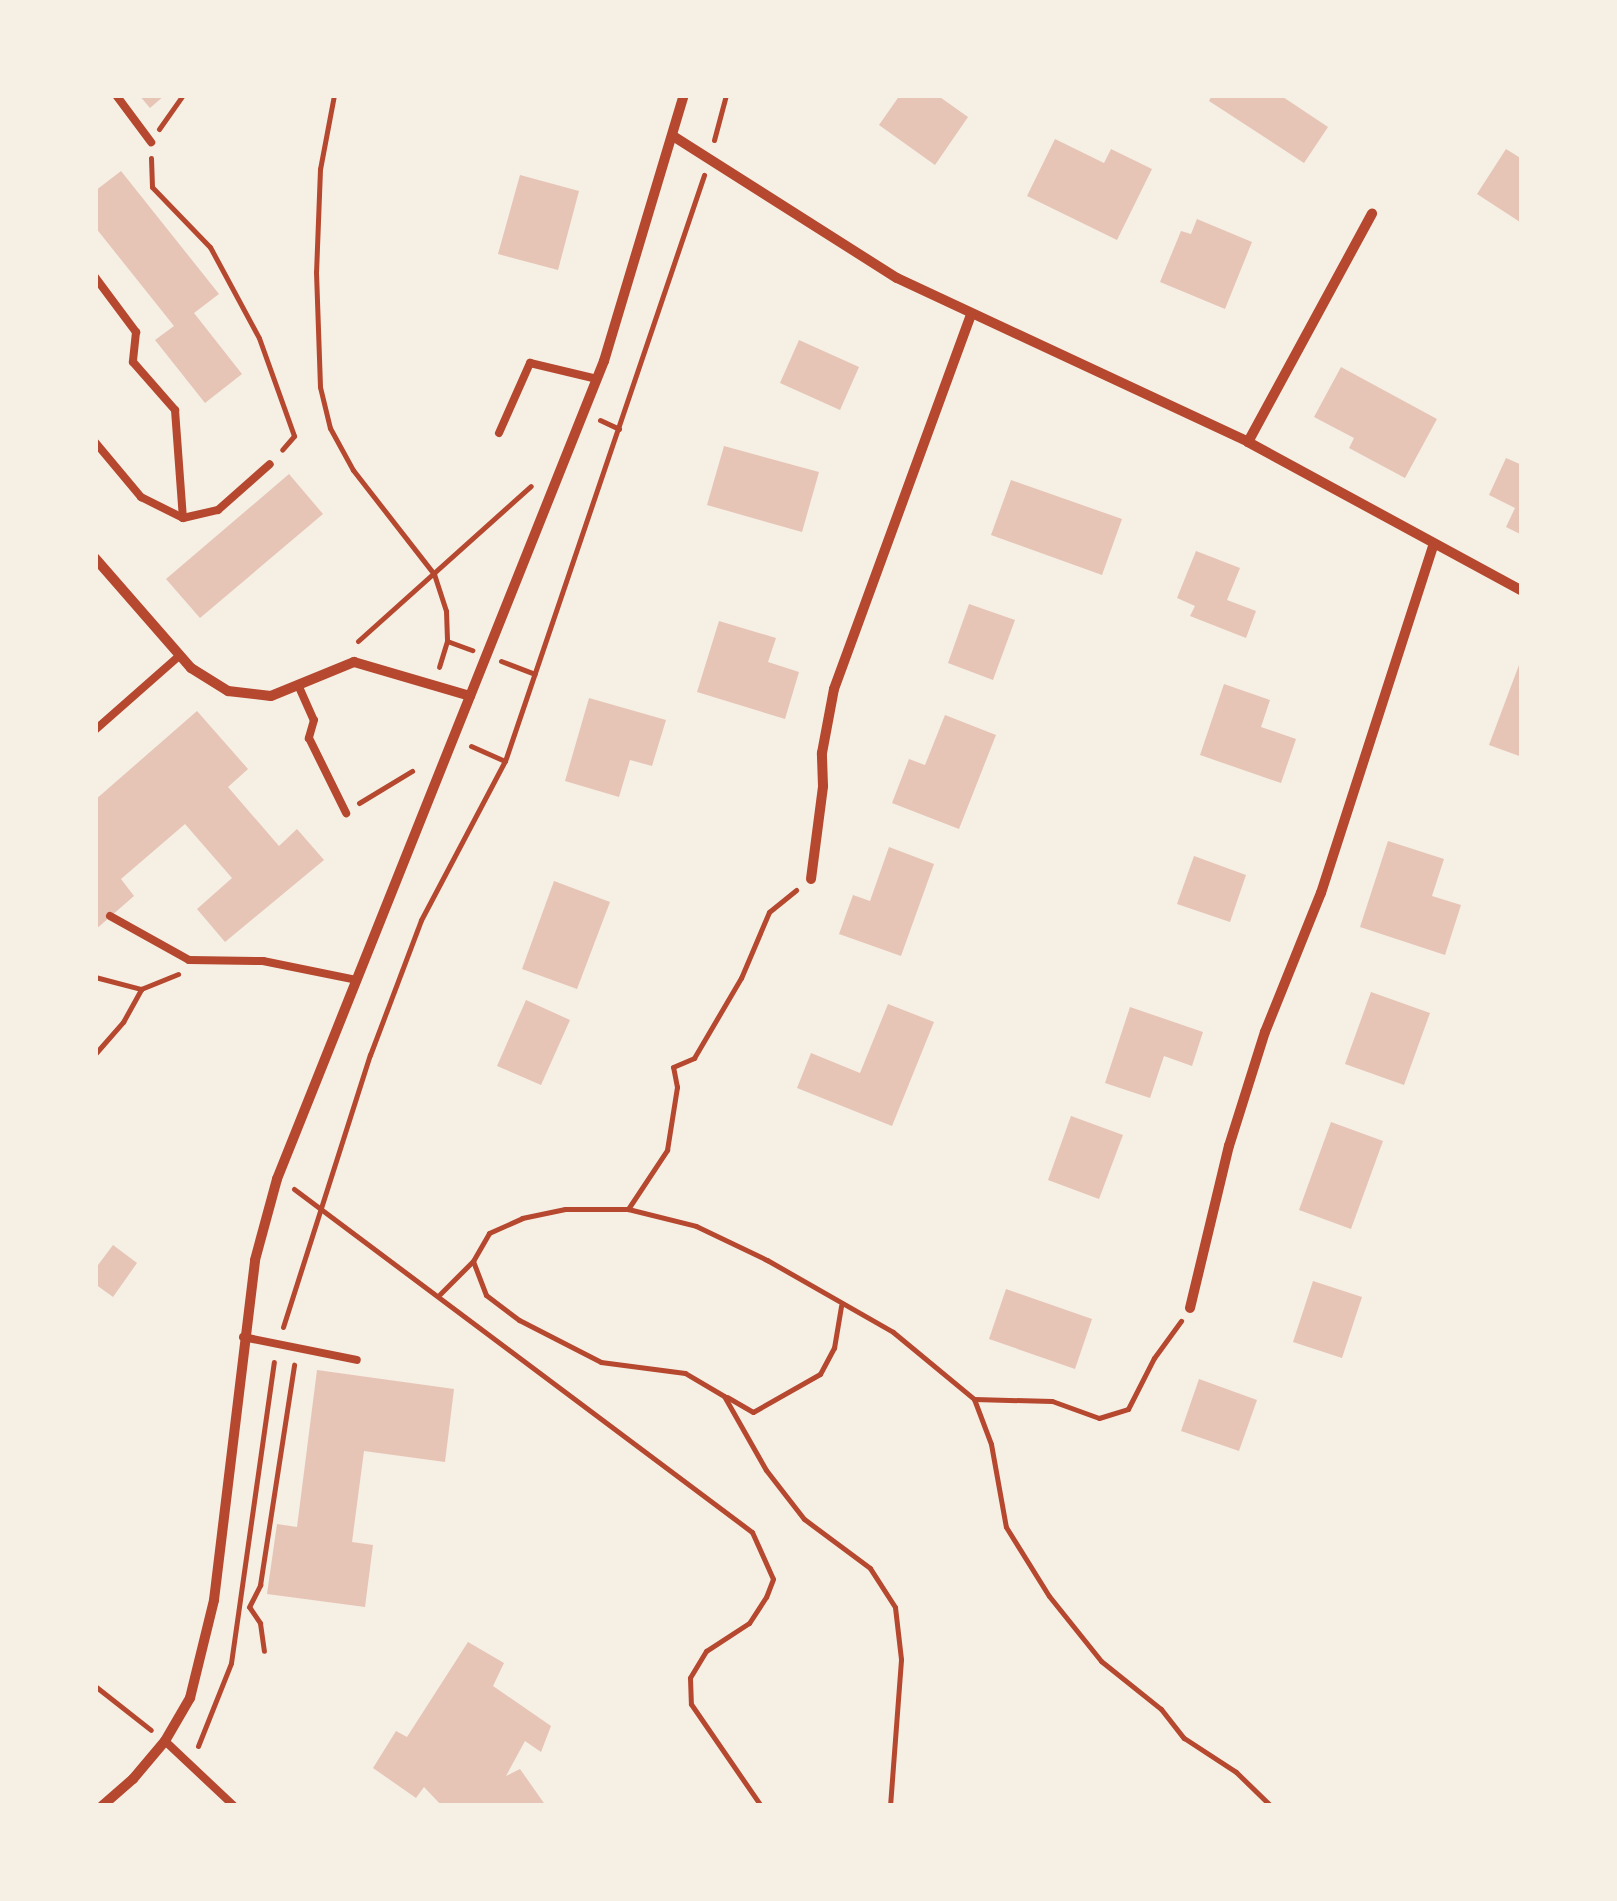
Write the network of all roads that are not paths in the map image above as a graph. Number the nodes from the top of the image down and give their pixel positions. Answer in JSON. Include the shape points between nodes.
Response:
{"nodes":[{"id":1,"x":116,"y":95,"type":"edge"},
{"id":2,"x":684,"y":95,"type":"edge"},
{"id":3,"x":674,"y":136,"type":"junction"},
{"id":4,"x":150,"y":142,"type":"road end"},
{"id":5,"x":1372,"y":214,"type":"dead end"},
{"id":6,"x":95,"y":277,"type":"edge"},
{"id":7,"x":971,"y":314,"type":"junction"},
{"id":8,"x":597,"y":379,"type":"junction"},
{"id":9,"x":499,"y":433,"type":"dead end"},
{"id":10,"x":95,"y":442,"type":"edge"},
{"id":11,"x":1248,"y":442,"type":"junction"},
{"id":12,"x":270,"y":464,"type":"road end"},
{"id":13,"x":184,"y":518,"type":"junction"},
{"id":14,"x":1434,"y":544,"type":"junction"},
{"id":15,"x":95,"y":558,"type":"edge"},
{"id":16,"x":1522,"y":592,"type":"edge"},
{"id":17,"x":179,"y":656,"type":"junction"},
{"id":18,"x":299,"y":687,"type":"junction"},
{"id":19,"x":470,"y":696,"type":"junction"},
{"id":20,"x":95,"y":730,"type":"edge"},
{"id":21,"x":346,"y":813,"type":"road end"},
{"id":22,"x":811,"y":879,"type":"road end"},
{"id":23,"x":110,"y":916,"type":"dead end"},
{"id":24,"x":356,"y":980,"type":"junction"},
{"id":25,"x":1190,"y":1308,"type":"road end"},
{"id":26,"x":243,"y":1337,"type":"junction"},
{"id":27,"x":356,"y":1360,"type":"dead end"},
{"id":28,"x":165,"y":1740,"type":"junction"},
{"id":29,"x":102,"y":1806,"type":"edge"},
{"id":30,"x":234,"y":1806,"type":"edge"}],
"edges":[{"from":1,"to":4,"type":"lane"},
{"from":2,"to":3,"type":"street"},
{"from":3,"to":7,"type":"street","via":[[835,242]]},
{"from":3,"to":8,"type":"street"},
{"from":5,"to":11,"type":"street"},
{"from":6,"to":13,"type":"lane","via":[[136,332],[133,362],[174,410]]},
{"from":7,"to":11,"type":"street"},
{"from":7,"to":22,"type":"street","via":[[834,689]]},
{"from":8,"to":9,"type":"lane","via":[[530,364]]},
{"from":8,"to":19,"type":"street"},
{"from":10,"to":13,"type":"lane","via":[[141,497]]},
{"from":11,"to":14,"type":"street"},
{"from":12,"to":13,"type":"lane","via":[[218,510]]},
{"from":14,"to":16,"type":"street"},
{"from":14,"to":25,"type":"street","via":[[1321,893],[1265,1032]]},
{"from":15,"to":17,"type":"street"},
{"from":17,"to":18,"type":"street","via":[[205,680],[247,696]]},
{"from":17,"to":20,"type":"lane"},
{"from":18,"to":19,"type":"street","via":[[354,662]]},
{"from":18,"to":21,"type":"lane","via":[[314,720],[309,738]]},
{"from":19,"to":24,"type":"street"},
{"from":23,"to":24,"type":"lane","via":[[189,960],[263,961]]},
{"from":24,"to":26,"type":"street","via":[[277,1178]]},
{"from":26,"to":27,"type":"lane"},
{"from":26,"to":28,"type":"street","via":[[214,1600],[190,1698]]},
{"from":28,"to":29,"type":"street"},
{"from":28,"to":30,"type":"lane"}]}
